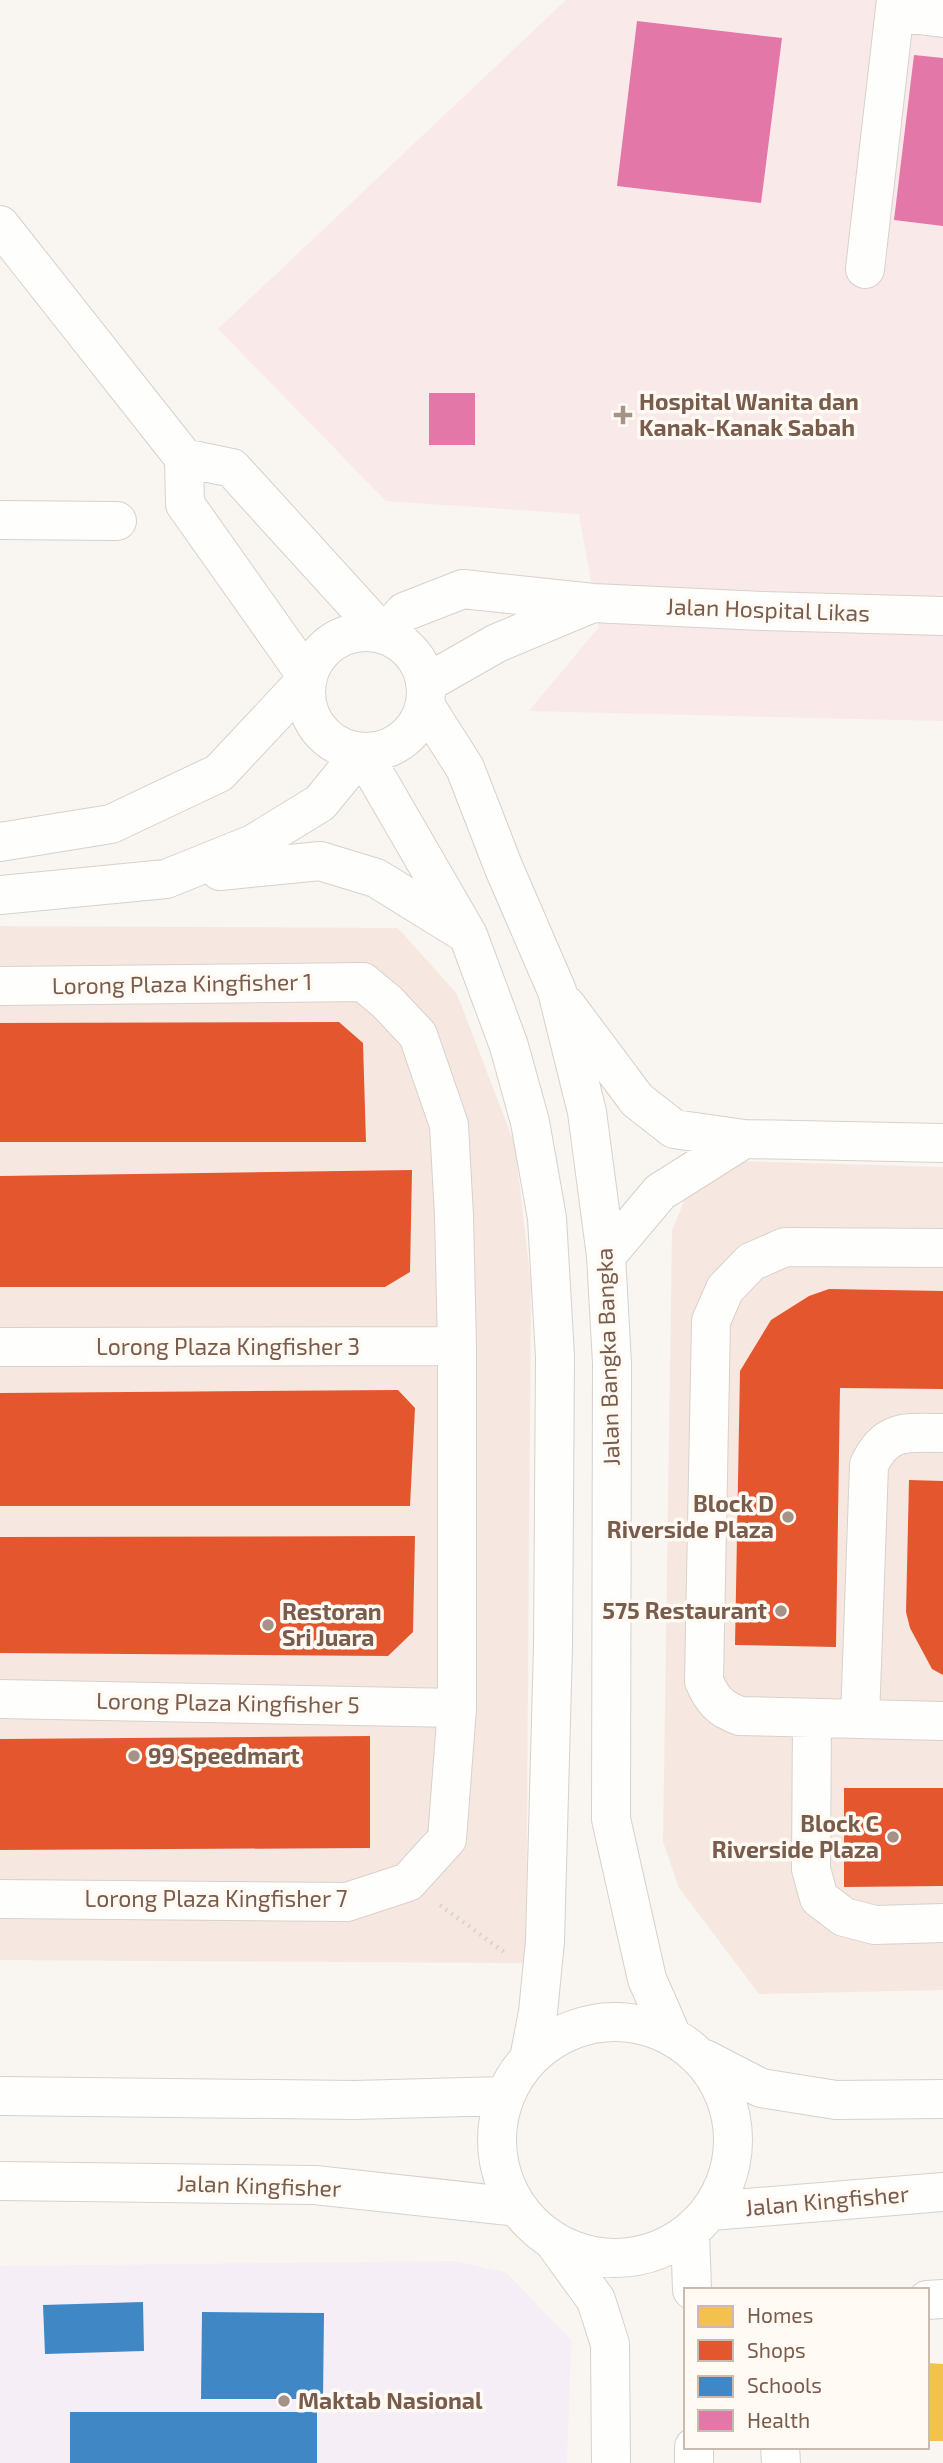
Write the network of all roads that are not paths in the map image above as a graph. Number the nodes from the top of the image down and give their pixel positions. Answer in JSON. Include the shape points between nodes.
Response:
{"nodes":[{"id":1,"x":895,"y":6,"type":"edge"},
{"id":2,"x":943,"y":18,"type":"edge"},
{"id":3,"x":0,"y":225,"type":"edge"},
{"id":4,"x":865,"y":269,"type":"dead end"},
{"id":5,"x":184,"y":458,"type":"junction"},
{"id":6,"x":0,"y":520,"type":"edge"},
{"id":7,"x":117,"y":520,"type":"dead end"},
{"id":8,"x":593,"y":603,"type":"junction"},
{"id":9,"x":943,"y":616,"type":"edge"},
{"id":10,"x":384,"y":635,"type":"junction"},
{"id":11,"x":307,"y":678,"type":"junction"},
{"id":12,"x":425,"y":695,"type":"junction"},
{"id":13,"x":362,"y":752,"type":"junction"},
{"id":14,"x":0,"y":842,"type":"edge"},
{"id":15,"x":166,"y":879,"type":"junction"},
{"id":16,"x":0,"y":895,"type":"edge"},
{"id":17,"x":468,"y":935,"type":"junction"},
{"id":18,"x":363,"y":982,"type":"joint"},
{"id":19,"x":0,"y":986,"type":"edge"},
{"id":20,"x":556,"y":991,"type":"junction"},
{"id":21,"x":744,"y":1139,"type":"junction"},
{"id":22,"x":943,"y":1143,"type":"edge"},
{"id":23,"x":943,"y":1248,"type":"edge"},
{"id":24,"x":606,"y":1256,"type":"junction"},
{"id":25,"x":457,"y":1346,"type":"junction"},
{"id":26,"x":0,"y":1347,"type":"edge"},
{"id":27,"x":943,"y":1433,"type":"edge"},
{"id":28,"x":0,"y":1699,"type":"edge"},
{"id":29,"x":457,"y":1708,"type":"junction"},
{"id":30,"x":812,"y":1718,"type":"junction"},
{"id":31,"x":860,"y":1719,"type":"junction"},
{"id":32,"x":943,"y":1721,"type":"edge"},
{"id":33,"x":0,"y":1899,"type":"edge"},
{"id":34,"x":943,"y":1923,"type":"edge"},
{"id":35,"x":671,"y":2034,"type":"junction"},
{"id":36,"x":703,"y":2057,"type":"junction"},
{"id":37,"x":529,"y":2059,"type":"junction"},
{"id":38,"x":0,"y":2096,"type":"edge"},
{"id":39,"x":504,"y":2096,"type":"junction"},
{"id":40,"x":943,"y":2099,"type":"edge"},
{"id":41,"x":0,"y":2181,"type":"edge"},
{"id":42,"x":943,"y":2192,"type":"edge"},
{"id":43,"x":517,"y":2207,"type":"junction"},
{"id":44,"x":701,"y":2221,"type":"junction"},
{"id":45,"x":554,"y":2242,"type":"junction"},
{"id":46,"x":692,"y":2288,"type":"edge"},
{"id":47,"x":611,"y":2463,"type":"edge"}],
"edges":[{"from":1,"to":2,"type":"street"},
{"from":1,"to":4,"type":"street"},
{"from":3,"to":5,"type":"street"},
{"from":5,"to":10,"type":"street","via":[[232,468]]},
{"from":5,"to":11,"type":"street","via":[[185,504]]},
{"from":6,"to":7,"type":"street"},
{"from":8,"to":9,"type":"street","name":"Jalan Hospital Likas"},
{"from":8,"to":10,"type":"street","name":"Jalan Hospital Likas","via":[[463,589],[404,612]]},
{"from":8,"to":12,"type":"street","via":[[497,642]]},
{"from":10,"to":11,"type":"street","via":[[340,638],[316,659]]},
{"from":10,"to":12,"type":"street","via":[[412,654],[421,668]]},
{"from":11,"to":13,"type":"street","via":[[309,712],[316,727],[327,739]]},
{"from":11,"to":14,"type":"street","via":[[219,773],[111,824]]},
{"from":12,"to":13,"type":"street","via":[[418,721],[408,734],[379,751]]},
{"from":12,"to":20,"type":"street","name":"Jalan Bangka Bangka","via":[[466,768]]},
{"from":13,"to":15,"type":"street","via":[[320,803],[253,844]]},
{"from":13,"to":17,"type":"street"},
{"from":15,"to":16,"type":"street"},
{"from":15,"to":17,"type":"street","via":[[320,861],[376,878]]},
{"from":17,"to":37,"type":"street","via":[[509,1046],[530,1122],[547,1218],[555,1356],[545,1941]]},
{"from":18,"to":19,"type":"street","name":"Lorong Plaza Kingfisher 1"},
{"from":18,"to":25,"type":"street","name":"Lorong Plaza Kingfisher 7","via":[[418,1035],[449,1125]]},
{"from":20,"to":21,"type":"street","via":[[637,1100],[674,1129]]},
{"from":20,"to":24,"type":"street","name":"Jalan Bangka Bangka","via":[[587,1112]]},
{"from":21,"to":22,"type":"street"},
{"from":21,"to":24,"type":"street","via":[[660,1192]]},
{"from":23,"to":30,"type":"street","via":[[785,1247],[751,1262],[725,1289],[711,1321],[705,1681],[724,1710],[740,1716]]},
{"from":24,"to":35,"type":"street","name":"Jalan Bangka Bangka","via":[[612,1363],[611,1818],[647,1979]]},
{"from":25,"to":26,"type":"street","name":"Lorong Plaza Kingfisher 3"},
{"from":25,"to":29,"type":"street","name":"Lorong Plaza Kingfisher 7"},
{"from":27,"to":31,"type":"street","via":[[890,1438],[876,1448],[869,1465]]},
{"from":28,"to":29,"type":"street","name":"Lorong Plaza Kingfisher 5"},
{"from":29,"to":33,"type":"street","name":"Lorong Plaza Kingfisher 7","via":[[447,1839],[408,1882],[347,1902]]},
{"from":30,"to":31,"type":"street"},
{"from":30,"to":34,"type":"street","via":[[811,1869],[819,1898],[844,1917],[875,1925]]},
{"from":31,"to":32,"type":"street"},
{"from":35,"to":36,"type":"street"},
{"from":35,"to":37,"type":"street","via":[[633,2022],[593,2023],[556,2037]]},
{"from":36,"to":40,"type":"street","via":[[761,2088],[836,2100]]},
{"from":36,"to":44,"type":"street","via":[[725,2092],[735,2132],[730,2173]]},
{"from":37,"to":39,"type":"street"},
{"from":38,"to":39,"type":"street","via":[[354,2100]]},
{"from":39,"to":43,"type":"street","via":[[496,2134],[500,2172]]},
{"from":41,"to":43,"type":"street","name":"Jalan Kingfisher","via":[[315,2185]]},
{"from":42,"to":44,"type":"street","name":"Jalan Kingfisher"},
{"from":43,"to":45,"type":"street","via":[[533,2227]]},
{"from":44,"to":45,"type":"street","via":[[659,2250],[624,2258],[588,2255]]},
{"from":44,"to":46,"type":"street"},
{"from":45,"to":47,"type":"street","via":[[596,2300],[610,2344]]}]}
